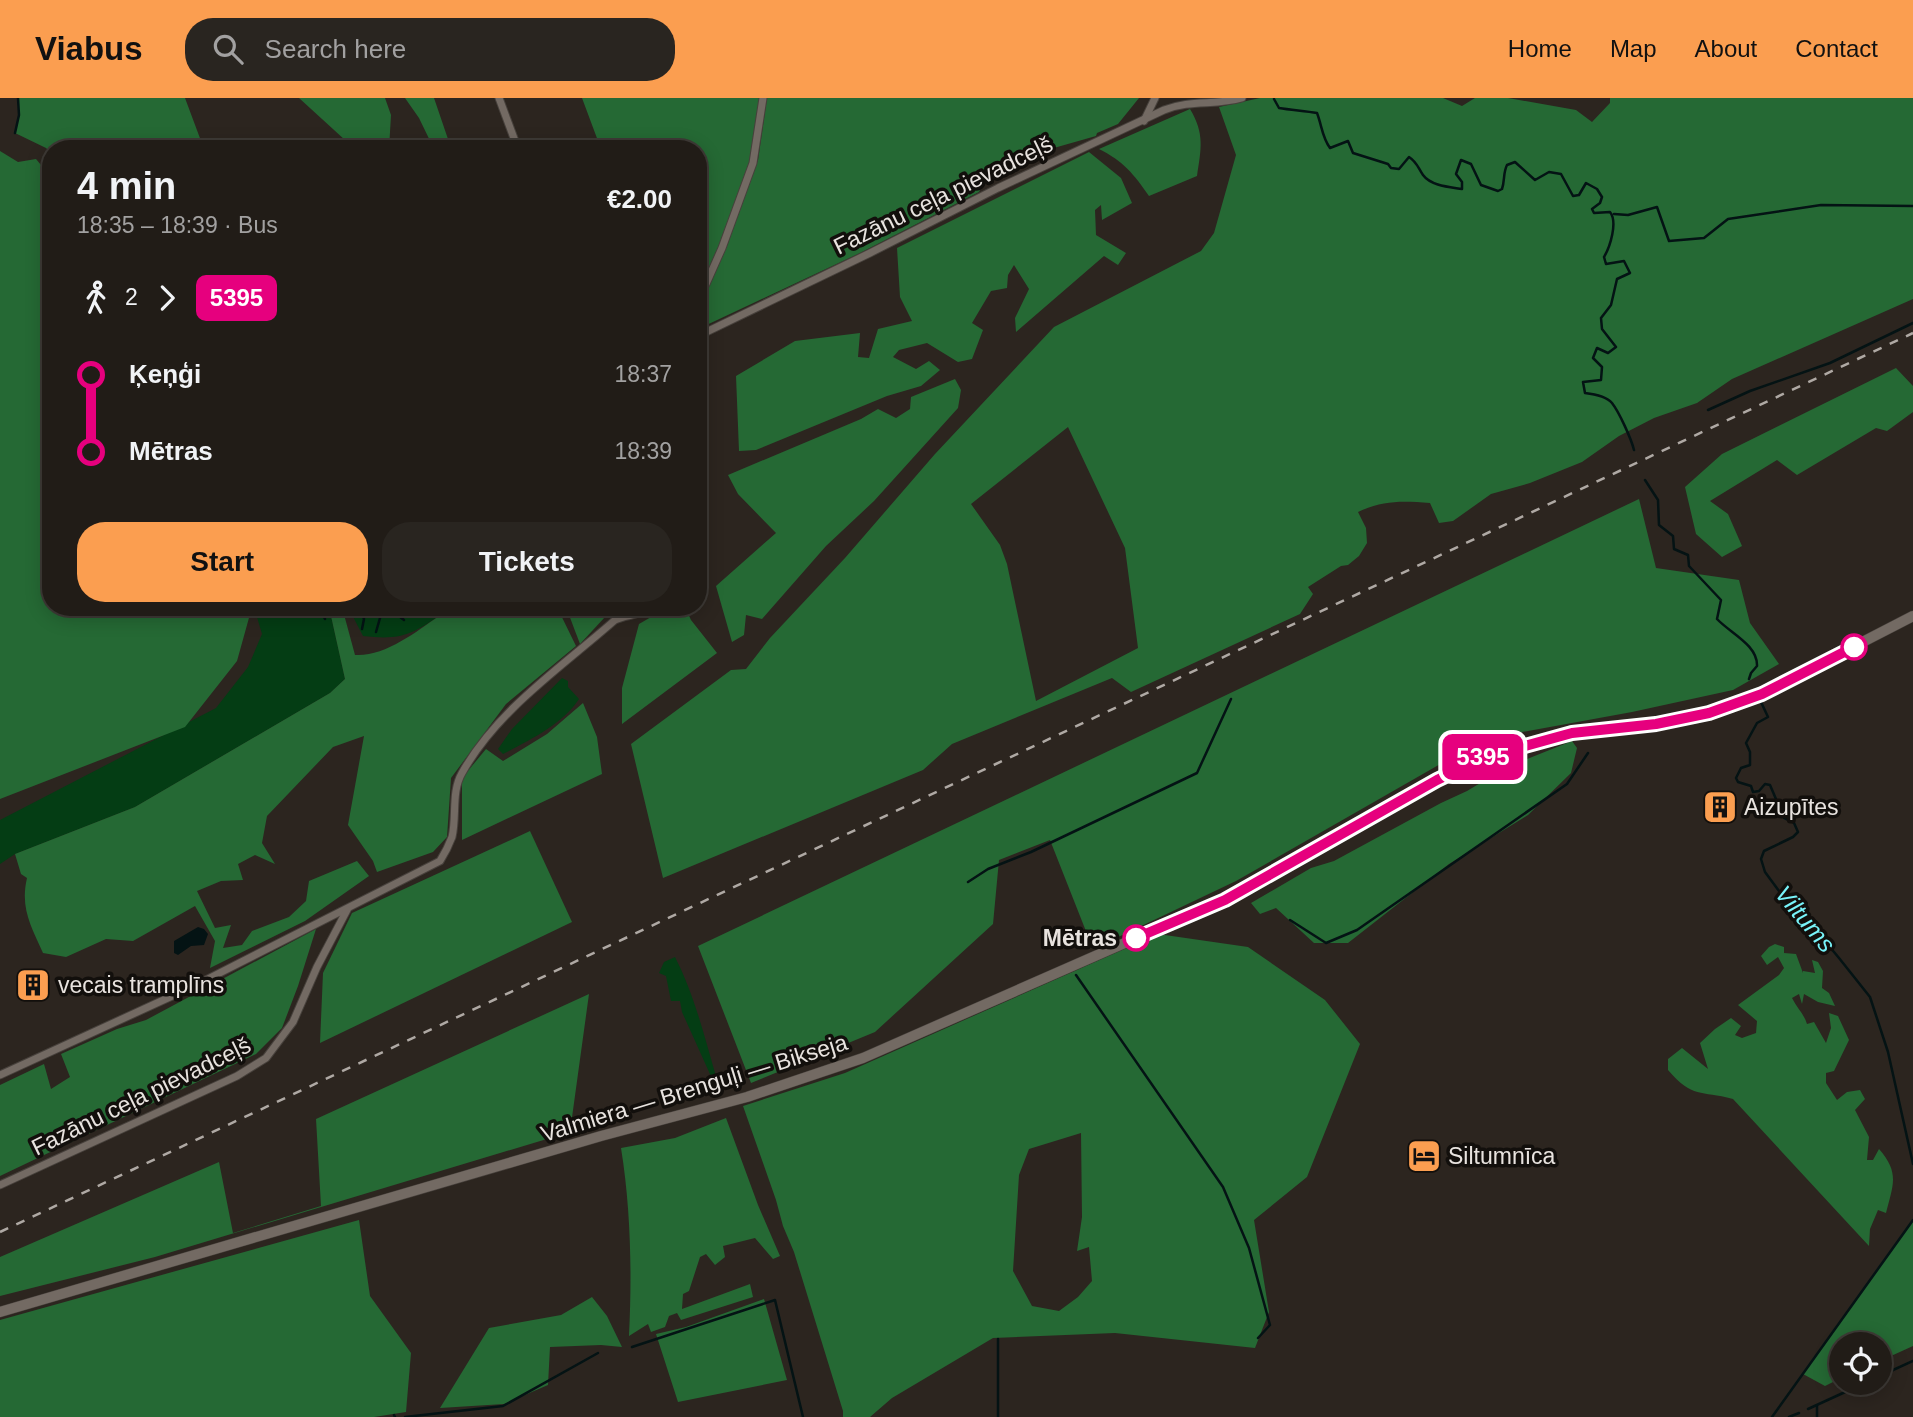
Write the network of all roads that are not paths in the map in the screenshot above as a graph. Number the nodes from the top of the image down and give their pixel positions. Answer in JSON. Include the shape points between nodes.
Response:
{"nodes":[{"id":1,"x":499,"y":98,"type":"edge"},
{"id":2,"x":763,"y":98,"type":"edge"},
{"id":3,"x":1155,"y":98,"type":"edge"},
{"id":4,"x":1242,"y":98,"type":"edge"},
{"id":5,"x":1143,"y":121,"type":"junction"},
{"id":6,"x":515,"y":140,"type":"edge"},
{"id":7,"x":707,"y":282,"type":"edge"},
{"id":8,"x":707,"y":332,"type":"edge"},
{"id":9,"x":623,"y":616,"type":"edge"},
{"id":10,"x":1913,"y":616,"type":"edge"},
{"id":11,"x":347,"y":909,"type":"junction"},
{"id":12,"x":0,"y":1075,"type":"edge"},
{"id":13,"x":0,"y":1185,"type":"edge"},
{"id":14,"x":0,"y":1312,"type":"edge"}],
"edges":[{"from":1,"to":6,"type":"street"},
{"from":2,"to":7,"type":"street","via":[[753,163]]},
{"from":3,"to":5,"type":"street"},
{"from":4,"to":5,"type":"street","name":"Fazānu ceļa pievadceļš","via":[[1181,103]]},
{"from":5,"to":8,"type":"street","name":"Fazānu ceļa pievadceļš"},
{"from":9,"to":11,"type":"street","via":[[522,697],[487,738],[457,787],[452,835],[440,861]]},
{"from":10,"to":14,"type":"main road","name":"Valmiera — Brenguļi — Bikseja","via":[[1762,694],[1709,713],[1572,733],[1485,757],[1225,900],[863,1058],[747,1097]]},
{"from":11,"to":12,"type":"street"},
{"from":11,"to":13,"type":"street","name":"Fazānu ceļa pievadceļš","via":[[293,1022],[266,1058],[237,1076]]}]}
